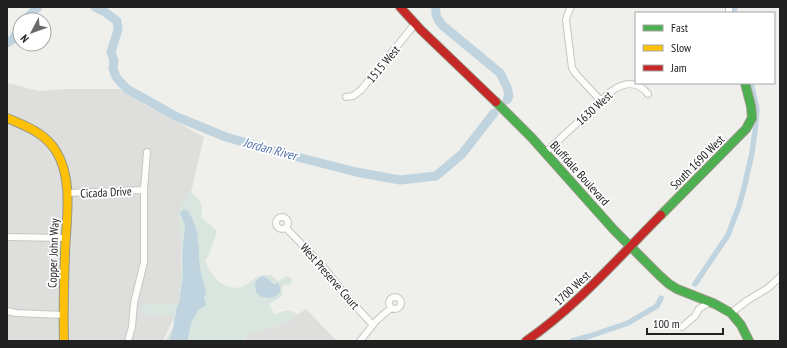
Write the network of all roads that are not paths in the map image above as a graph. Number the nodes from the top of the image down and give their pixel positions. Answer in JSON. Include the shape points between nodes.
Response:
{"nodes":[{"id":1,"x":400,"y":7,"type":"edge"},
{"id":2,"x":571,"y":7,"type":"edge"},
{"id":3,"x":415,"y":24,"type":"junction"},
{"id":4,"x":745,"y":84,"type":"edge"},
{"id":5,"x":648,"y":94,"type":"dead end"},
{"id":6,"x":346,"y":97,"type":"dead end"},
{"id":7,"x":601,"y":101,"type":"junction"},
{"id":8,"x":7,"y":118,"type":"edge"},
{"id":9,"x":146,"y":152,"type":"dead end"},
{"id":10,"x":545,"y":153,"type":"junction"},
{"id":11,"x":144,"y":190,"type":"junction"},
{"id":12,"x":68,"y":193,"type":"junction"},
{"id":13,"x":286,"y":228,"type":"dead end"},
{"id":14,"x":7,"y":237,"type":"edge"},
{"id":15,"x":65,"y":238,"type":"junction"},
{"id":16,"x":630,"y":246,"type":"junction"},
{"id":17,"x":780,"y":278,"type":"edge"},
{"id":18,"x":696,"y":296,"type":"junction"},
{"id":19,"x":710,"y":302,"type":"junction"},
{"id":20,"x":391,"y":308,"type":"dead end"},
{"id":21,"x":699,"y":309,"type":"junction"},
{"id":22,"x":7,"y":311,"type":"edge"},
{"id":23,"x":731,"y":313,"type":"junction"},
{"id":24,"x":64,"y":314,"type":"junction"},
{"id":25,"x":373,"y":325,"type":"junction"},
{"id":26,"x":682,"y":327,"type":"dead end"},
{"id":27,"x":64,"y":341,"type":"edge"},
{"id":28,"x":128,"y":341,"type":"edge"},
{"id":29,"x":360,"y":341,"type":"edge"},
{"id":30,"x":526,"y":341,"type":"edge"},
{"id":31,"x":749,"y":341,"type":"edge"}],
"edges":[{"from":1,"to":3,"type":"street","name":"Bluffdale Boulevard"},
{"from":2,"to":7,"type":"street","via":[[566,20],[572,68]]},
{"from":3,"to":6,"type":"street","name":"1515 West","via":[[361,90],[353,96]]},
{"from":3,"to":10,"type":"street","name":"Bluffdale Boulevard"},
{"from":4,"to":16,"type":"street","name":"South 1690 West","via":[[752,118],[746,129]]},
{"from":5,"to":7,"type":"street","name":"1630 West","via":[[642,87],[629,84],[614,89]]},
{"from":7,"to":10,"type":"street","name":"1630 West"},
{"from":8,"to":12,"type":"street","name":"Copper John Way","via":[[37,131],[57,152],[64,166]]},
{"from":9,"to":11,"type":"street"},
{"from":10,"to":16,"type":"street","name":"Bluffdale Boulevard"},
{"from":11,"to":12,"type":"street","name":"Cicada Drive"},
{"from":11,"to":28,"type":"street","via":[[144,262]]},
{"from":12,"to":15,"type":"street","name":"Copper John Way"},
{"from":13,"to":25,"type":"street","name":"West Preserve Court"},
{"from":14,"to":15,"type":"street"},
{"from":15,"to":24,"type":"street","name":"Copper John Way"},
{"from":16,"to":18,"type":"street","name":"Bluffdale Boulevard","via":[[669,284]]},
{"from":16,"to":30,"type":"street","name":"1700 West","via":[[557,319]]},
{"from":17,"to":23,"type":"street"},
{"from":18,"to":19,"type":"street","name":"Bluffdale Boulevard"},
{"from":18,"to":21,"type":"street"},
{"from":19,"to":21,"type":"street"},
{"from":19,"to":23,"type":"street","name":"Bluffdale Boulevard"},
{"from":20,"to":25,"type":"street"},
{"from":21,"to":26,"type":"street"},
{"from":22,"to":24,"type":"street"},
{"from":23,"to":31,"type":"street","name":"Bluffdale Boulevard"},
{"from":24,"to":27,"type":"street","name":"Copper John Way"},
{"from":25,"to":29,"type":"street"}]}
